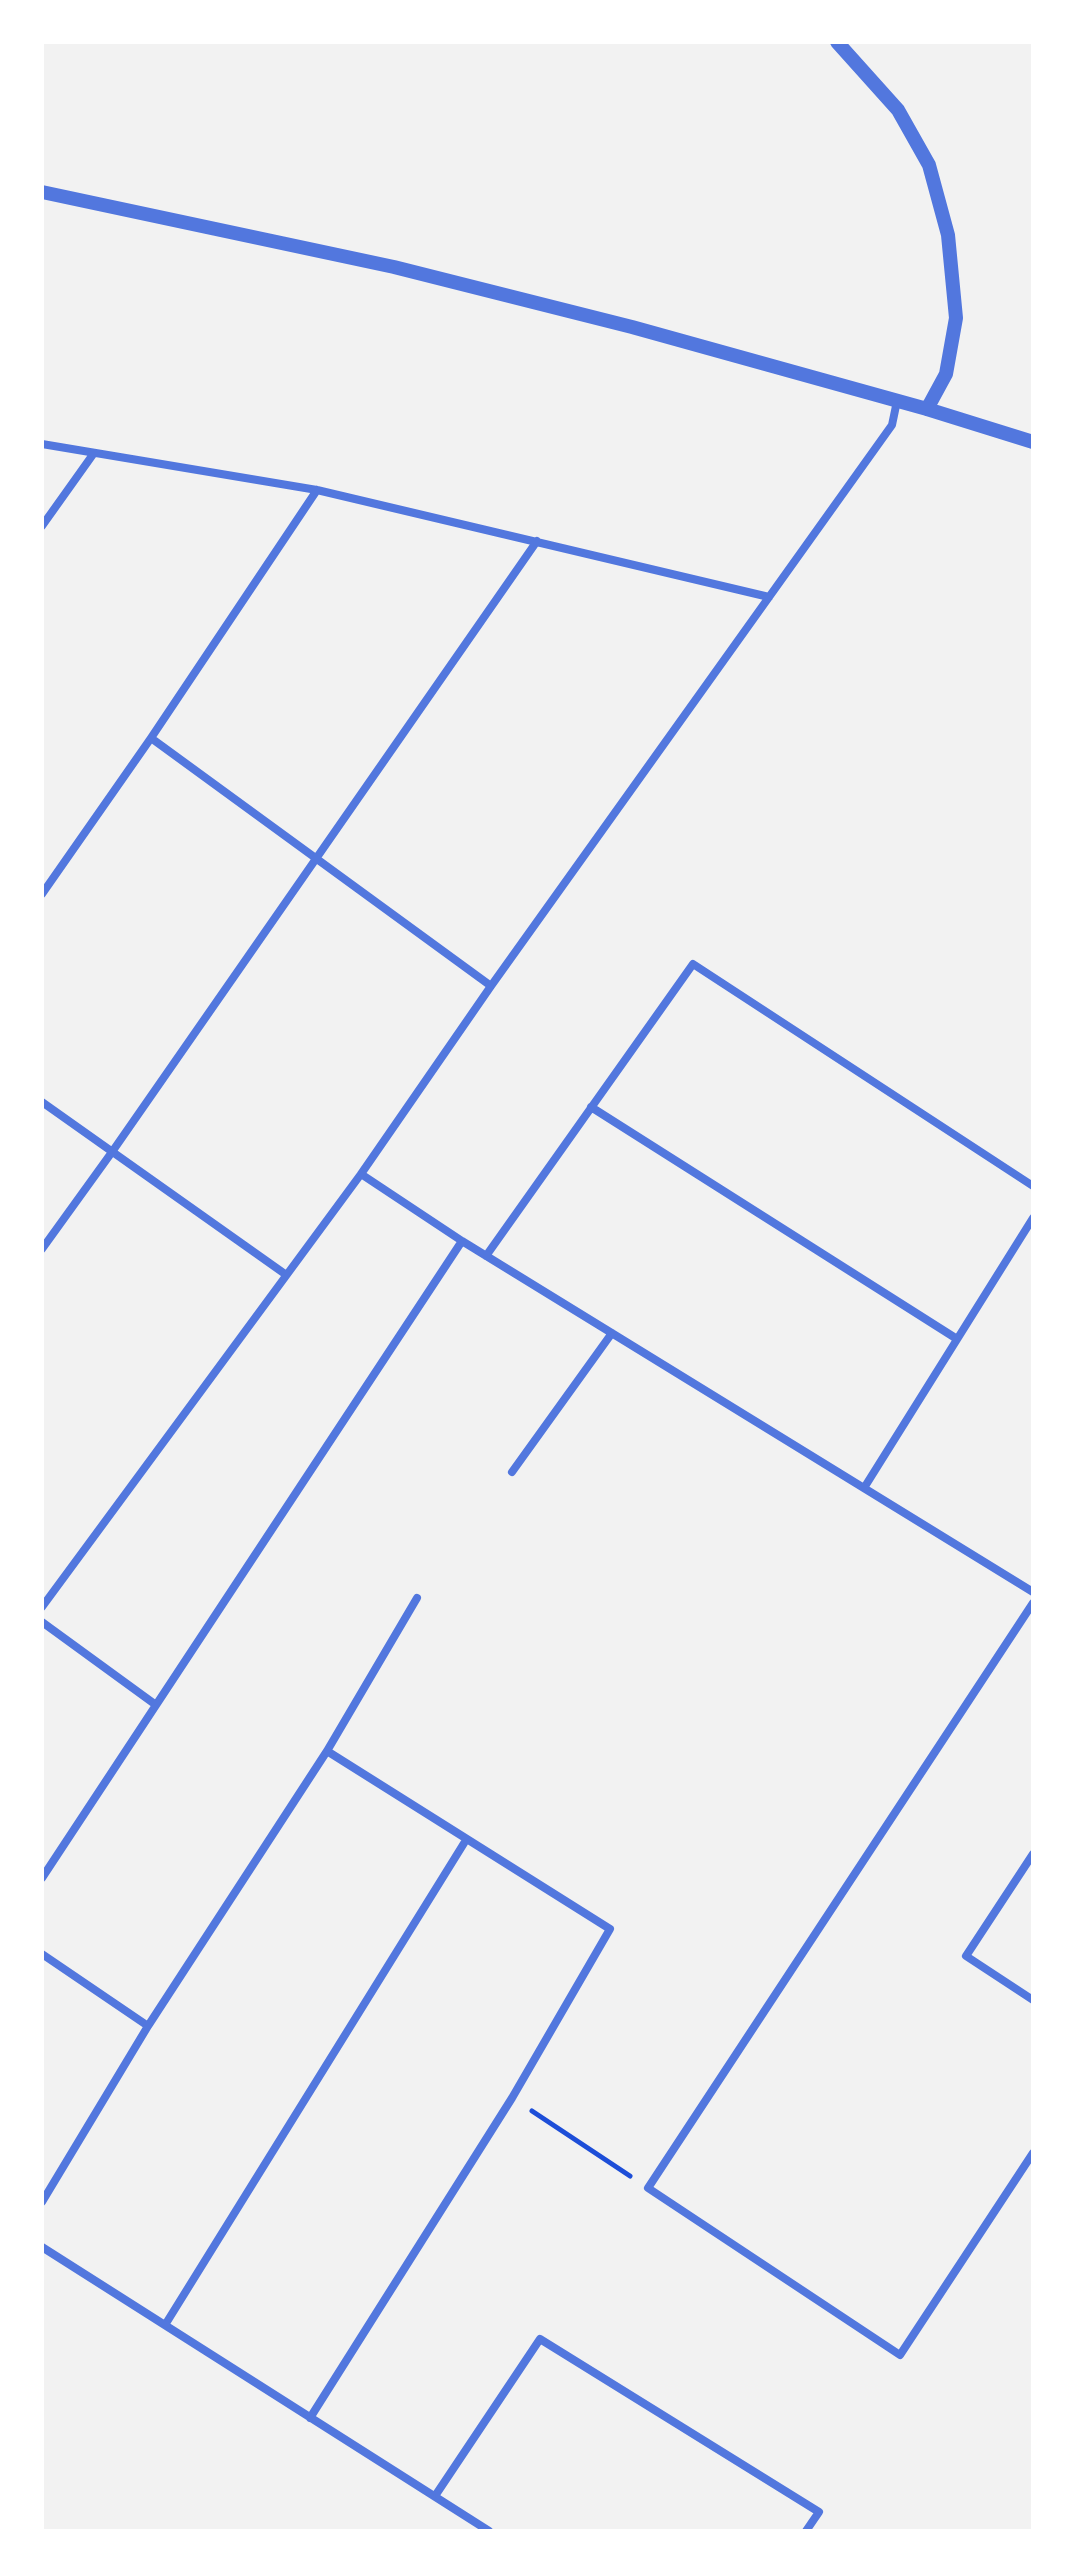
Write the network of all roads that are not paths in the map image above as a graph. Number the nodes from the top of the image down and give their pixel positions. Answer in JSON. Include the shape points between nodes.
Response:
{"nodes":[{"id":1,"x":837,"y":42,"type":"edge"},
{"id":2,"x":42,"y":192,"type":"edge"},
{"id":3,"x":897,"y":401,"type":"junction"},
{"id":4,"x":927,"y":409,"type":"junction"},
{"id":5,"x":1033,"y":442,"type":"edge"},
{"id":6,"x":42,"y":444,"type":"edge"},
{"id":7,"x":94,"y":453,"type":"junction"},
{"id":8,"x":317,"y":490,"type":"junction"},
{"id":9,"x":42,"y":526,"type":"edge"},
{"id":10,"x":537,"y":541,"type":"junction"},
{"id":11,"x":769,"y":597,"type":"junction"},
{"id":12,"x":151,"y":738,"type":"junction"},
{"id":13,"x":314,"y":859,"type":"junction"},
{"id":14,"x":42,"y":894,"type":"edge"},
{"id":15,"x":491,"y":986,"type":"junction"},
{"id":16,"x":42,"y":1102,"type":"edge"},
{"id":17,"x":591,"y":1107,"type":"junction"},
{"id":18,"x":112,"y":1152,"type":"junction"},
{"id":19,"x":361,"y":1174,"type":"junction"},
{"id":20,"x":1033,"y":1186,"type":"edge"},
{"id":21,"x":1033,"y":1218,"type":"edge"},
{"id":22,"x":462,"y":1241,"type":"junction"},
{"id":23,"x":42,"y":1249,"type":"edge"},
{"id":24,"x":486,"y":1256,"type":"junction"},
{"id":25,"x":285,"y":1274,"type":"junction"},
{"id":26,"x":612,"y":1333,"type":"junction"},
{"id":27,"x":957,"y":1339,"type":"junction"},
{"id":28,"x":512,"y":1472,"type":"dead end"},
{"id":29,"x":864,"y":1488,"type":"junction"},
{"id":30,"x":1033,"y":1592,"type":"edge"},
{"id":31,"x":417,"y":1598,"type":"dead end"},
{"id":32,"x":1033,"y":1603,"type":"edge"},
{"id":33,"x":42,"y":1607,"type":"edge"},
{"id":34,"x":42,"y":1622,"type":"edge"},
{"id":35,"x":156,"y":1705,"type":"junction"},
{"id":36,"x":327,"y":1751,"type":"junction"},
{"id":37,"x":466,"y":1840,"type":"junction"},
{"id":38,"x":1033,"y":1854,"type":"edge"},
{"id":39,"x":42,"y":1878,"type":"edge"},
{"id":40,"x":42,"y":1954,"type":"edge"},
{"id":41,"x":1033,"y":2000,"type":"edge"},
{"id":42,"x":148,"y":2026,"type":"junction"},
{"id":43,"x":1033,"y":2153,"type":"edge"},
{"id":44,"x":42,"y":2202,"type":"edge"},
{"id":45,"x":42,"y":2247,"type":"edge"},
{"id":46,"x":165,"y":2325,"type":"junction"},
{"id":47,"x":310,"y":2418,"type":"junction"},
{"id":48,"x":435,"y":2496,"type":"junction"},
{"id":49,"x":489,"y":2531,"type":"edge"},
{"id":50,"x":806,"y":2531,"type":"edge"}],
"edges":[{"from":1,"to":4,"type":"street","via":[[898,110],[929,165],[948,235],[956,318],[946,374]]},
{"from":2,"to":3,"type":"street","via":[[409,270]]},
{"from":3,"to":4,"type":"street"},
{"from":3,"to":11,"type":"street","via":[[892,425]]},
{"from":4,"to":5,"type":"street"},
{"from":6,"to":7,"type":"street"},
{"from":7,"to":8,"type":"street"},
{"from":7,"to":9,"type":"street"},
{"from":8,"to":10,"type":"street"},
{"from":8,"to":12,"type":"street"},
{"from":10,"to":11,"type":"street"},
{"from":10,"to":13,"type":"street"},
{"from":11,"to":15,"type":"street"},
{"from":12,"to":13,"type":"street"},
{"from":12,"to":14,"type":"street"},
{"from":13,"to":15,"type":"street"},
{"from":13,"to":18,"type":"street"},
{"from":15,"to":19,"type":"street"},
{"from":16,"to":18,"type":"street"},
{"from":17,"to":20,"type":"street","via":[[693,964]]},
{"from":17,"to":24,"type":"street"},
{"from":17,"to":27,"type":"street"},
{"from":18,"to":23,"type":"street"},
{"from":18,"to":25,"type":"street"},
{"from":19,"to":22,"type":"street"},
{"from":19,"to":25,"type":"street"},
{"from":21,"to":27,"type":"street"},
{"from":22,"to":24,"type":"street"},
{"from":22,"to":35,"type":"street"},
{"from":24,"to":26,"type":"street"},
{"from":25,"to":33,"type":"street"},
{"from":26,"to":28,"type":"street"},
{"from":26,"to":29,"type":"street"},
{"from":27,"to":29,"type":"street"},
{"from":29,"to":30,"type":"street"},
{"from":31,"to":36,"type":"street"},
{"from":32,"to":43,"type":"street","via":[[648,2188],[900,2355]]},
{"from":34,"to":35,"type":"street"},
{"from":35,"to":39,"type":"street"},
{"from":36,"to":37,"type":"street"},
{"from":36,"to":42,"type":"street"},
{"from":37,"to":46,"type":"street"},
{"from":37,"to":47,"type":"street","via":[[610,1929],[512,2098]]},
{"from":38,"to":41,"type":"street","via":[[966,1956]]},
{"from":40,"to":42,"type":"street"},
{"from":42,"to":44,"type":"street"},
{"from":45,"to":46,"type":"street"},
{"from":46,"to":47,"type":"street"},
{"from":47,"to":48,"type":"street"},
{"from":48,"to":49,"type":"street"},
{"from":48,"to":50,"type":"street","via":[[540,2339],[819,2512]]}]}
